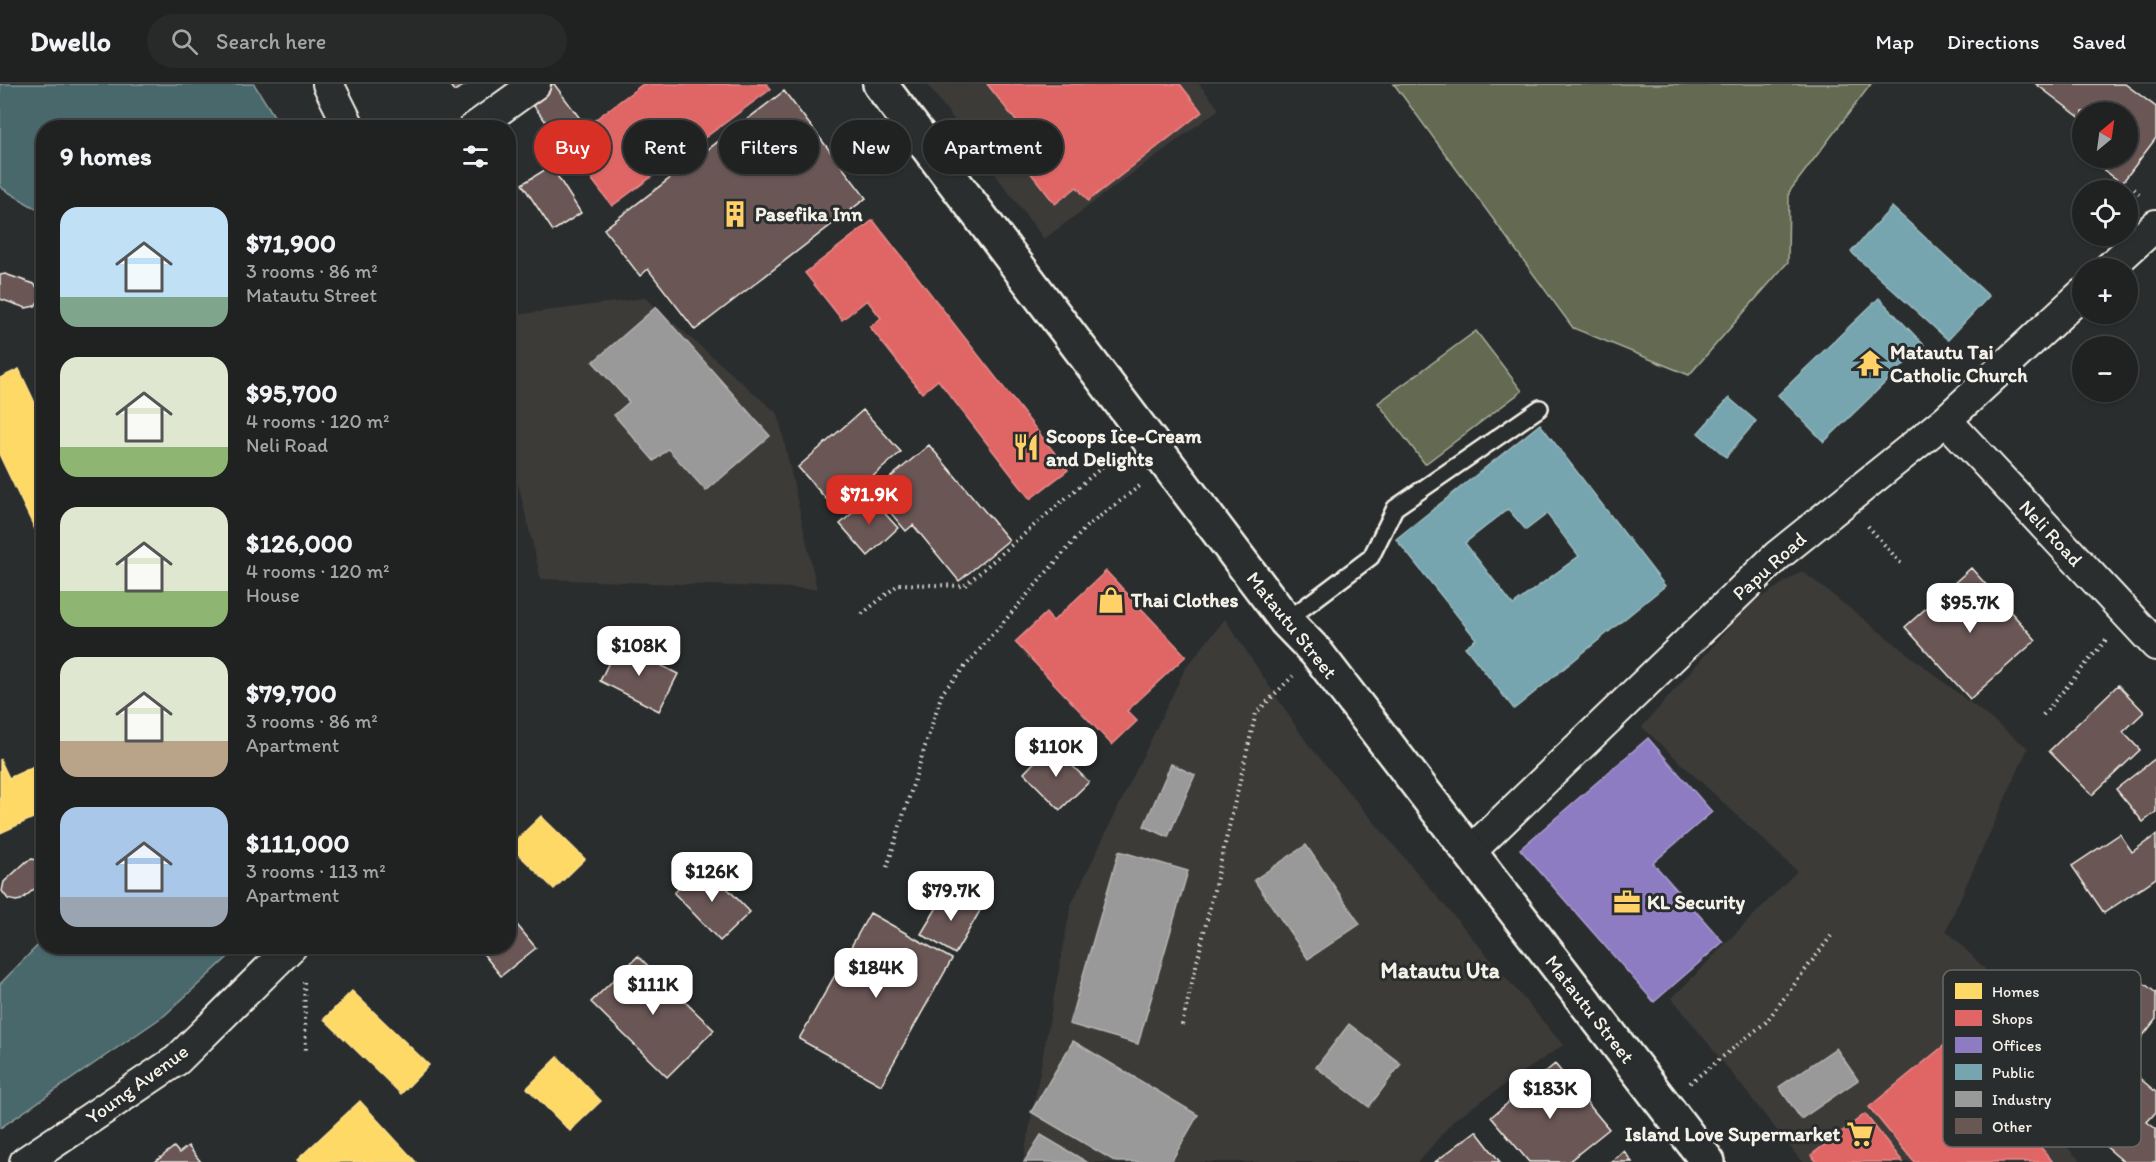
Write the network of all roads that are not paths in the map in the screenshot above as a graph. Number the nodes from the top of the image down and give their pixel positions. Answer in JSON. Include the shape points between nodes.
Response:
{"nodes":[{"id":1,"x":328,"y":84,"type":"edge"},
{"id":2,"x":535,"y":84,"type":"edge"},
{"id":3,"x":880,"y":84,"type":"edge"},
{"id":4,"x":346,"y":120,"type":"edge"},
{"id":5,"x":485,"y":120,"type":"edge"},
{"id":6,"x":2156,"y":225,"type":"edge"},
{"id":7,"x":2120,"y":258,"type":"edge"},
{"id":8,"x":2072,"y":303,"type":"edge"},
{"id":9,"x":1540,"y":408,"type":"dead end"},
{"id":10,"x":1946,"y":420,"type":"junction"},
{"id":11,"x":1286,"y":621,"type":"junction"},
{"id":12,"x":2156,"y":645,"type":"edge"},
{"id":13,"x":1469,"y":854,"type":"junction"},
{"id":14,"x":298,"y":958,"type":"edge"},
{"id":15,"x":25,"y":1162,"type":"edge"},
{"id":16,"x":1708,"y":1162,"type":"edge"}],
"edges":[{"from":1,"to":4,"type":"street"},
{"from":2,"to":5,"type":"street"},
{"from":3,"to":11,"type":"main road","name":"Matautu Street"},
{"from":6,"to":7,"type":"street"},
{"from":8,"to":10,"type":"street","name":"Papu Road"},
{"from":9,"to":11,"type":"lane","via":[[1395,508],[1371,557]]},
{"from":10,"to":12,"type":"street","name":"Neli Road"},
{"from":10,"to":13,"type":"street","name":"Papu Road","via":[[1777,556]]},
{"from":11,"to":13,"type":"main road","name":"Matautu Street","via":[[1316,652]]},
{"from":13,"to":16,"type":"main road","name":"Matautu Street"},
{"from":14,"to":15,"type":"street","name":"Young Avenue","via":[[177,1060]]}]}
